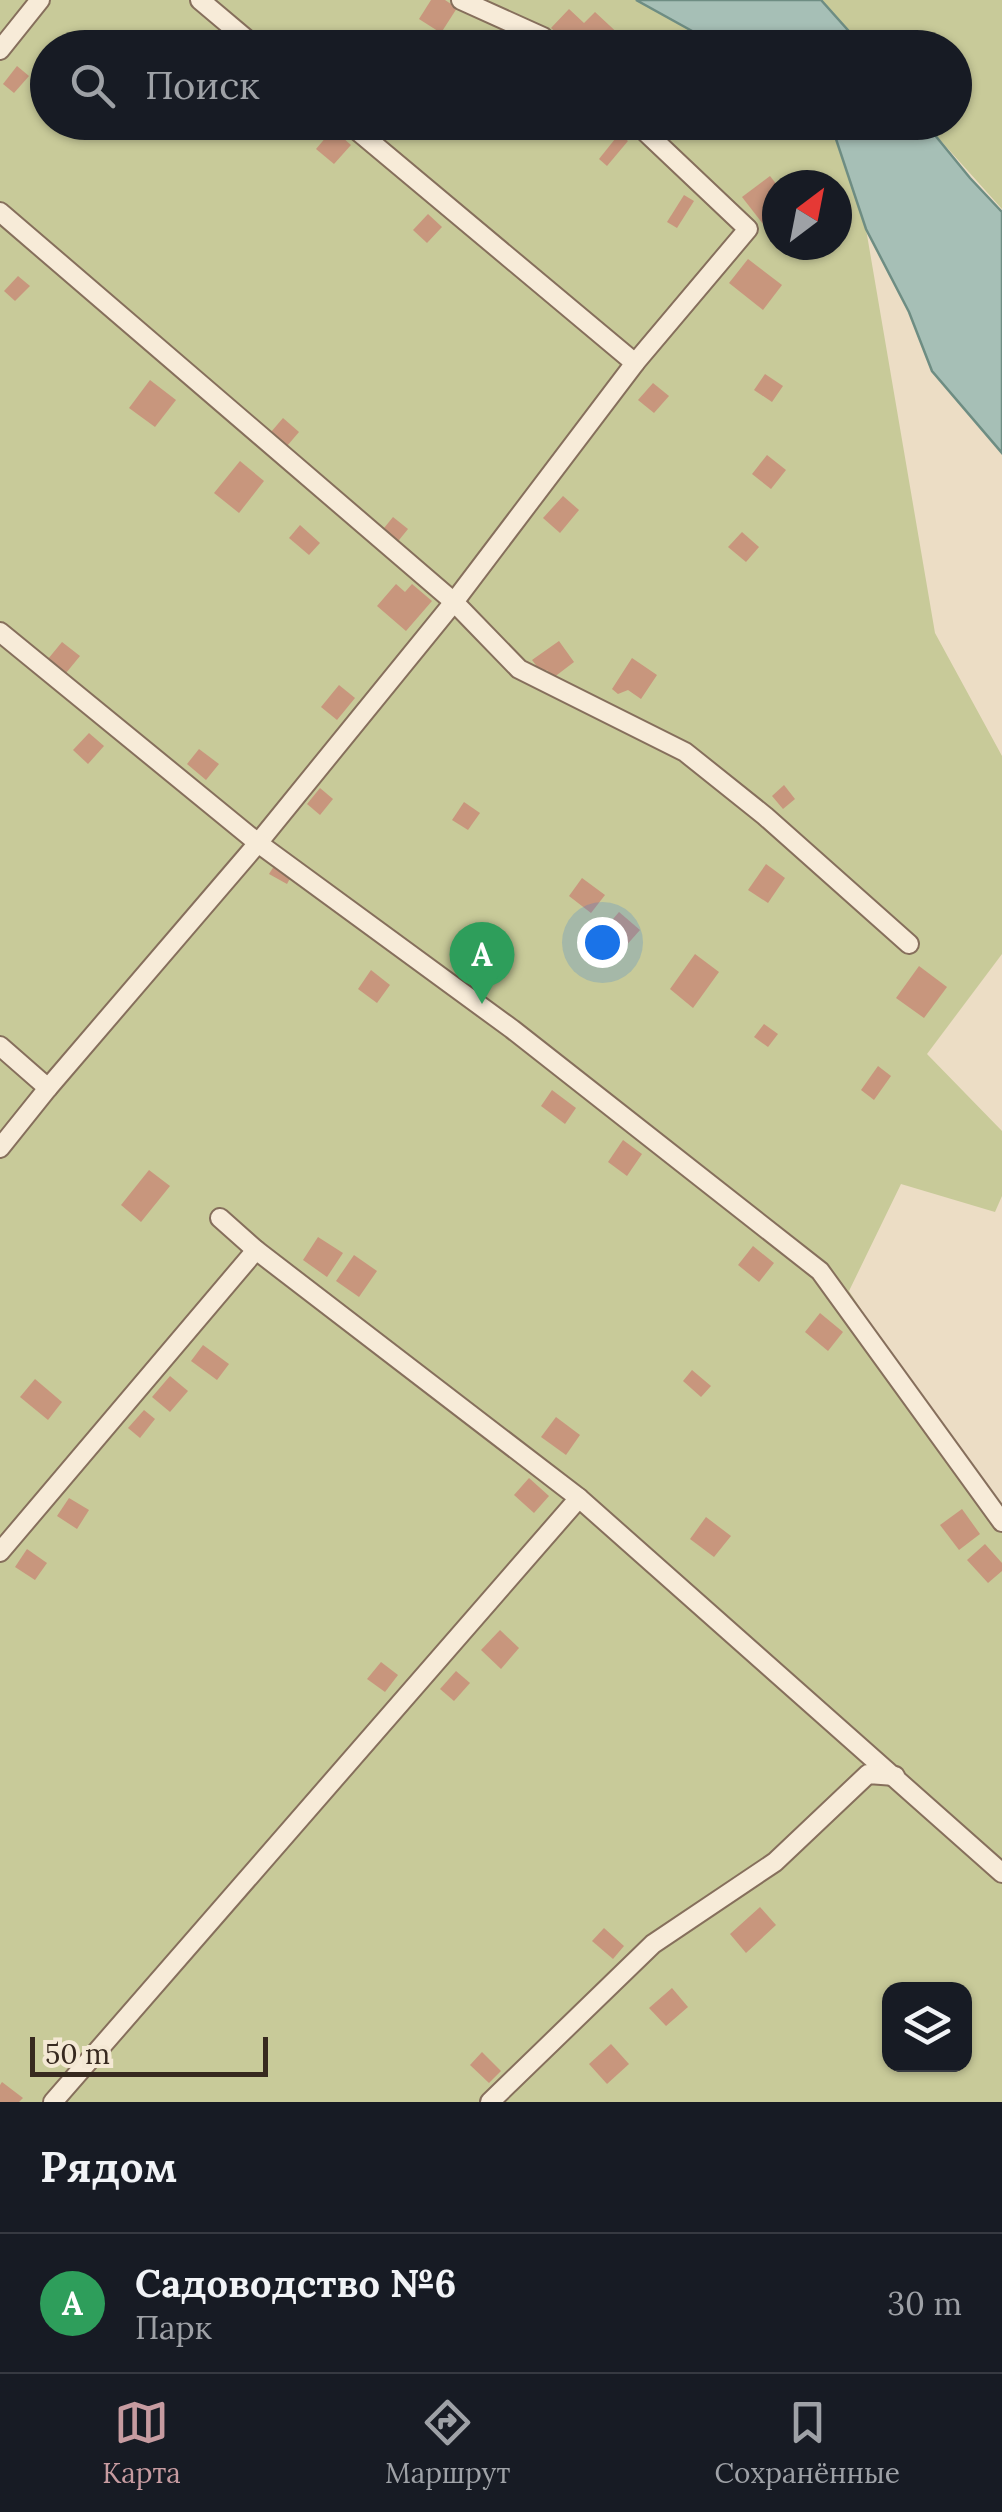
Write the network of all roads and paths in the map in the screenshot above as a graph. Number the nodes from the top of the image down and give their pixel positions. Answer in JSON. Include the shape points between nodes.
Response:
{"nodes":[{"id":1,"x":40,"y":0,"type":"edge"},
{"id":2,"x":200,"y":0,"type":"edge"},
{"id":3,"x":461,"y":0,"type":"edge"},
{"id":4,"x":236,"y":30,"type":"edge"},
{"id":5,"x":529,"y":30,"type":"edge"},
{"id":6,"x":0,"y":50,"type":"edge"},
{"id":7,"x":369,"y":140,"type":"edge"},
{"id":8,"x":654,"y":140,"type":"edge"},
{"id":9,"x":0,"y":212,"type":"edge"},
{"id":10,"x":634,"y":362,"type":"junction"},
{"id":11,"x":454,"y":602,"type":"junction"},
{"id":12,"x":0,"y":632,"type":"edge"},
{"id":13,"x":258,"y":843,"type":"junction"},
{"id":14,"x":908,"y":944,"type":"dead end"},
{"id":15,"x":0,"y":1046,"type":"edge"},
{"id":16,"x":48,"y":1088,"type":"junction"},
{"id":17,"x":0,"y":1148,"type":"edge"},
{"id":18,"x":220,"y":1218,"type":"dead end"},
{"id":19,"x":256,"y":1250,"type":"junction"},
{"id":20,"x":579,"y":1498,"type":"junction"},
{"id":21,"x":1002,"y":1522,"type":"edge"},
{"id":22,"x":0,"y":1552,"type":"edge"},
{"id":23,"x":896,"y":1776,"type":"junction"},
{"id":24,"x":1002,"y":1873,"type":"edge"},
{"id":25,"x":53,"y":2102,"type":"edge"},
{"id":26,"x":490,"y":2102,"type":"edge"}],
"edges":[{"from":1,"to":6,"type":"lane"},
{"from":2,"to":4,"type":"lane"},
{"from":3,"to":5,"type":"lane"},
{"from":7,"to":10,"type":"lane"},
{"from":8,"to":10,"type":"lane","via":[[748,228]]},
{"from":9,"to":11,"type":"lane"},
{"from":10,"to":11,"type":"lane"},
{"from":11,"to":13,"type":"lane"},
{"from":11,"to":14,"type":"lane","via":[[520,668],[685,752]]},
{"from":12,"to":13,"type":"lane"},
{"from":13,"to":16,"type":"lane"},
{"from":13,"to":21,"type":"lane","via":[[512,1029],[820,1271]]},
{"from":15,"to":16,"type":"lane"},
{"from":16,"to":17,"type":"lane"},
{"from":18,"to":19,"type":"lane"},
{"from":19,"to":20,"type":"lane"},
{"from":19,"to":22,"type":"lane"},
{"from":20,"to":23,"type":"lane"},
{"from":20,"to":25,"type":"lane"},
{"from":23,"to":24,"type":"lane"},
{"from":23,"to":26,"type":"lane","via":[[868,1774],[775,1862],[653,1944]]}]}
